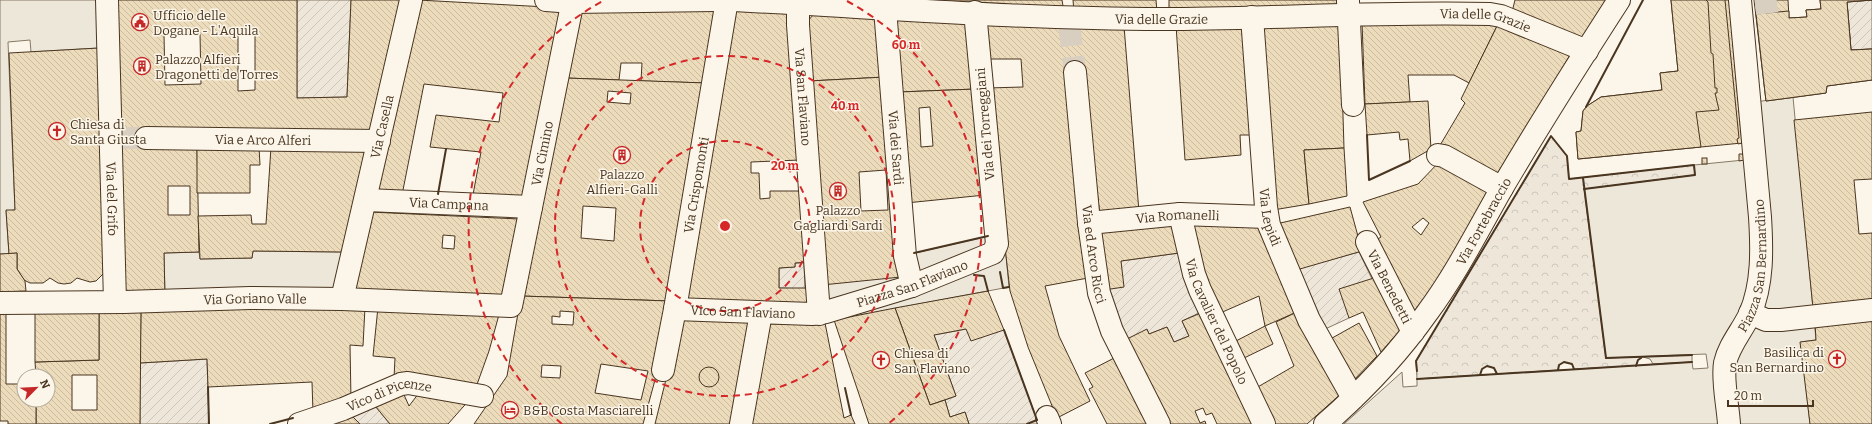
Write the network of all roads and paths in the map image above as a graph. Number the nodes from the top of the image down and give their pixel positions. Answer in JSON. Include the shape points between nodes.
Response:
{"nodes":[{"id":1,"x":107,"y":0,"type":"edge"},
{"id":2,"x":411,"y":0,"type":"edge"},
{"id":3,"x":546,"y":0,"type":"edge"},
{"id":4,"x":715,"y":0,"type":"edge"},
{"id":5,"x":727,"y":0,"type":"edge"},
{"id":6,"x":731,"y":0,"type":"edge"},
{"id":7,"x":1619,"y":0,"type":"edge"},
{"id":8,"x":573,"y":1,"type":"edge"},
{"id":9,"x":798,"y":2,"type":"edge"},
{"id":10,"x":1745,"y":3,"type":"edge"},
{"id":11,"x":1349,"y":7,"type":"edge"},
{"id":12,"x":885,"y":8,"type":"junction"},
{"id":13,"x":1162,"y":9,"type":"edge"},
{"id":14,"x":975,"y":12,"type":"junction"},
{"id":15,"x":1068,"y":14,"type":"edge"},
{"id":16,"x":1252,"y":17,"type":"junction"},
{"id":17,"x":1587,"y":50,"type":"junction"},
{"id":18,"x":1075,"y":72,"type":"tunnel mouth"},
{"id":19,"x":1353,"y":105,"type":"dead end"},
{"id":20,"x":146,"y":138,"type":"tunnel mouth"},
{"id":21,"x":379,"y":141,"type":"junction"},
{"id":22,"x":1438,"y":155,"type":"dead end"},
{"id":23,"x":1502,"y":188,"type":"junction"},
{"id":24,"x":366,"y":200,"type":"junction"},
{"id":25,"x":531,"y":207,"type":"junction"},
{"id":26,"x":1180,"y":214,"type":"junction"},
{"id":27,"x":1267,"y":217,"type":"junction"},
{"id":28,"x":1089,"y":223,"type":"junction"},
{"id":29,"x":996,"y":235,"type":"joint"},
{"id":30,"x":1367,"y":242,"type":"dead end"},
{"id":31,"x":912,"y":286,"type":"junction"},
{"id":32,"x":342,"y":299,"type":"junction"},
{"id":33,"x":115,"y":302,"type":"junction"},
{"id":34,"x":0,"y":303,"type":"edge"},
{"id":35,"x":511,"y":306,"type":"joint"},
{"id":36,"x":675,"y":309,"type":"junction"},
{"id":37,"x":1872,"y":310,"type":"edge"},
{"id":38,"x":761,"y":313,"type":"junction"},
{"id":39,"x":1750,"y":313,"type":"junction"},
{"id":40,"x":815,"y":314,"type":"junction"},
{"id":41,"x":1413,"y":332,"type":"junction"},
{"id":42,"x":662,"y":370,"type":"dead end"},
{"id":43,"x":482,"y":396,"type":"dead end"},
{"id":44,"x":1353,"y":398,"type":"junction"},
{"id":45,"x":1723,"y":421,"type":"edge"},
{"id":46,"x":299,"y":424,"type":"edge"},
{"id":47,"x":741,"y":424,"type":"edge"},
{"id":48,"x":1159,"y":424,"type":"edge"},
{"id":49,"x":1264,"y":424,"type":"edge"},
{"id":50,"x":1325,"y":424,"type":"edge"}],
"edges":[{"from":1,"to":33,"type":"street","name":"Via del Grifo","via":[[115,138]]},
{"from":2,"to":21,"type":"street","name":"Via Casella"},
{"from":3,"to":8,"type":"street"},
{"from":4,"to":8,"type":"street"},
{"from":5,"to":36,"type":"street","name":"Via Crispomonti"},
{"from":6,"to":9,"type":"street","name":"Via delle Grazie"},
{"from":7,"to":17,"type":"street","name":"Via Fortebraccio"},
{"from":8,"to":25,"type":"street","name":"Via Cimino"},
{"from":9,"to":12,"type":"street","name":"Via delle Grazie"},
{"from":9,"to":40,"type":"street","name":"Via San Flaviano"},
{"from":10,"to":39,"type":"street","name":"Piazza San Bernardino","via":[[1761,265],[1756,296]]},
{"from":11,"to":16,"type":"street","name":"Via delle Grazie"},
{"from":11,"to":17,"type":"street","name":"Via delle Grazie","via":[[1496,15]]},
{"from":11,"to":19,"type":"street"},
{"from":12,"to":14,"type":"street","name":"Via delle Grazie"},
{"from":12,"to":31,"type":"street","name":"Via dei Sardi","via":[[905,256]]},
{"from":13,"to":15,"type":"street","name":"Via delle Grazie"},
{"from":13,"to":16,"type":"street","name":"Via delle Grazie"},
{"from":14,"to":15,"type":"street","name":"Via delle Grazie"},
{"from":14,"to":29,"type":"street","name":"Via dei Torreggiani"},
{"from":16,"to":27,"type":"street","name":"Via Lepidi"},
{"from":17,"to":23,"type":"street","name":"Via Fortebraccio"},
{"from":18,"to":28,"type":"street","name":"Via ed Arco Ricci"},
{"from":20,"to":21,"type":"street","name":"Via e Arco Alferi"},
{"from":21,"to":24,"type":"street","name":"Via Casella"},
{"from":22,"to":23,"type":"street"},
{"from":23,"to":41,"type":"street","name":"Via Fortebraccio","via":[[1450,278]]},
{"from":24,"to":25,"type":"street","name":"Via Campana"},
{"from":24,"to":32,"type":"street","name":"Via Casella"},
{"from":25,"to":35,"type":"street","name":"Via Cimino"},
{"from":26,"to":27,"type":"street","name":"Via Romanelli"},
{"from":26,"to":28,"type":"street","name":"Via Romanelli"},
{"from":26,"to":49,"type":"street","name":"Via Cavalier del Popolo","via":[[1200,290]]},
{"from":27,"to":44,"type":"street","name":"Via Lepidi","via":[[1309,320]]},
{"from":28,"to":48,"type":"street","name":"Via ed Arco Ricci","via":[[1096,280],[1102,305],[1112,331]]},
{"from":29,"to":31,"type":"street","name":"Piazza San Flaviano","via":[[996,248],[990,256]]},
{"from":30,"to":41,"type":"street","name":"Via Benedetti"},
{"from":31,"to":40,"type":"street","name":"Piazza San Flaviano"},
{"from":32,"to":33,"type":"street","name":"Via Goriano Valle","via":[[250,298]]},
{"from":32,"to":35,"type":"street","name":"Via Goriano Valle"},
{"from":33,"to":34,"type":"street","name":"Via Goriano Valle"},
{"from":36,"to":38,"type":"street","name":"Vico San Flaviano"},
{"from":36,"to":42,"type":"street","name":"Via Crispomonti"},
{"from":37,"to":39,"type":"street","via":[[1781,320],[1766,320]]},
{"from":38,"to":40,"type":"street","name":"Vico San Flaviano"},
{"from":38,"to":47,"type":"street"},
{"from":39,"to":45,"type":"street","name":"Piazza San Bernardino","via":[[1727,356],[1718,392]]},
{"from":41,"to":44,"type":"street","name":"Via Fortebraccio"},
{"from":43,"to":46,"type":"street","name":"Vico di Picenze","via":[[401,384],[343,409]]},
{"from":44,"to":50,"type":"street","name":"Via Fortebraccio"}]}
